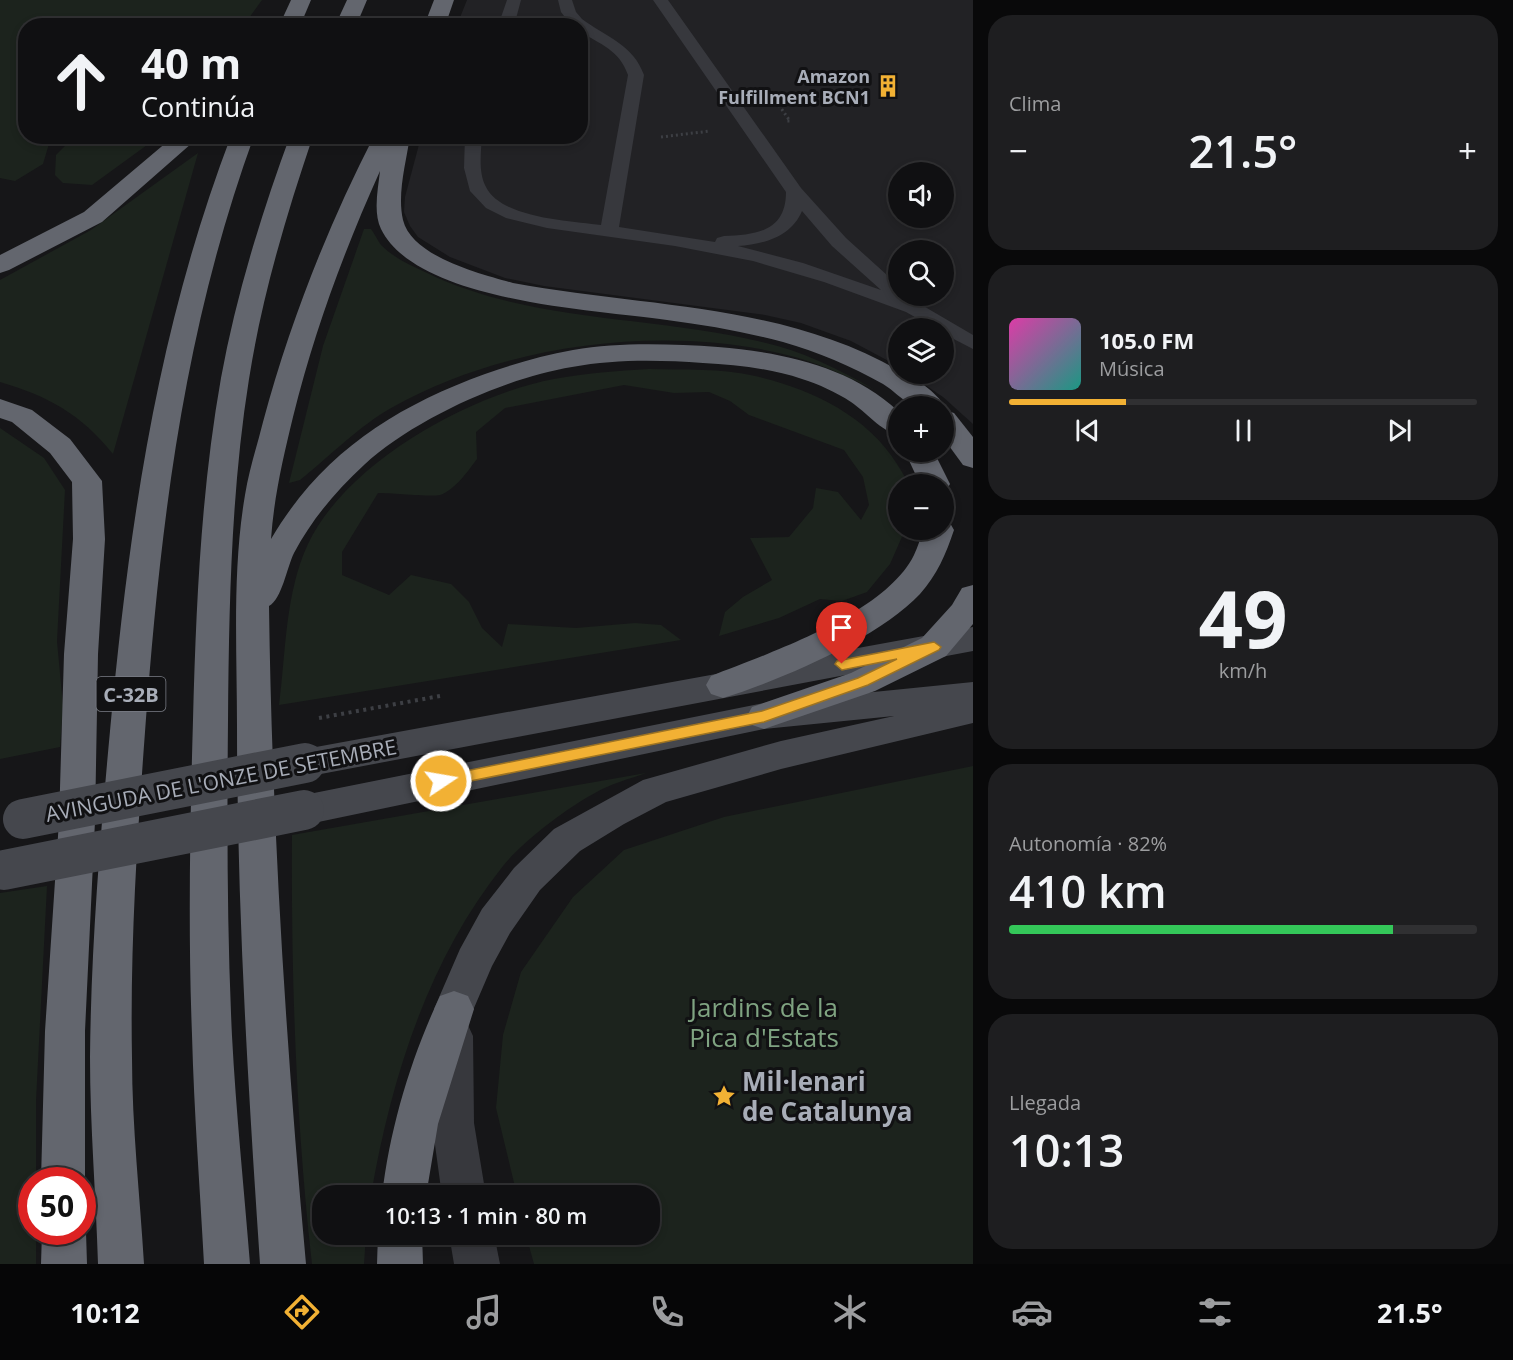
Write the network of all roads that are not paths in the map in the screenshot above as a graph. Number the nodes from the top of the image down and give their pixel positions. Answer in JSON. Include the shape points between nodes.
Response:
{"nodes":[{"id":1,"x":357,"y":0,"type":"edge"},
{"id":2,"x":444,"y":0,"type":"edge"},
{"id":3,"x":514,"y":0,"type":"edge"},
{"id":4,"x":565,"y":0,"type":"edge"},
{"id":5,"x":660,"y":0,"type":"edge"},
{"id":6,"x":349,"y":18,"type":"edge"},
{"id":7,"x":437,"y":18,"type":"edge"},
{"id":8,"x":508,"y":18,"type":"edge"},
{"id":9,"x":573,"y":18,"type":"edge"},
{"id":10,"x":588,"y":30,"type":"edge"},
{"id":11,"x":180,"y":144,"type":"edge"},
{"id":12,"x":240,"y":144,"type":"edge"},
{"id":13,"x":299,"y":144,"type":"edge"},
{"id":14,"x":382,"y":144,"type":"edge"},
{"id":15,"x":397,"y":144,"type":"edge"},
{"id":16,"x":473,"y":144,"type":"edge"},
{"id":17,"x":795,"y":192,"type":"junction"},
{"id":18,"x":609,"y":231,"type":"junction"},
{"id":19,"x":694,"y":244,"type":"junction"},
{"id":20,"x":0,"y":265,"type":"edge"},
{"id":21,"x":888,"y":285,"type":"edge"},
{"id":22,"x":888,"y":294,"type":"edge"},
{"id":23,"x":915,"y":306,"type":"edge"},
{"id":24,"x":973,"y":343,"type":"edge"},
{"id":25,"x":917,"y":396,"type":"edge"},
{"id":26,"x":0,"y":408,"type":"edge"},
{"id":27,"x":888,"y":415,"type":"edge"},
{"id":28,"x":954,"y":432,"type":"edge"},
{"id":29,"x":973,"y":458,"type":"edge"},
{"id":30,"x":937,"y":540,"type":"edge"},
{"id":31,"x":973,"y":596,"type":"edge"},
{"id":32,"x":973,"y":639,"type":"edge"},
{"id":33,"x":934,"y":647,"type":"junction"},
{"id":34,"x":254,"y":655,"type":"junction"},
{"id":35,"x":723,"y":685,"type":"junction"},
{"id":36,"x":973,"y":695,"type":"edge"},
{"id":37,"x":973,"y":711,"type":"edge"},
{"id":38,"x":764,"y":716,"type":"junction"},
{"id":39,"x":11,"y":821,"type":"edge"},
{"id":40,"x":2,"y":870,"type":"edge"},
{"id":41,"x":454,"y":1009,"type":"junction"},
{"id":42,"x":63,"y":1167,"type":"edge"},
{"id":43,"x":405,"y":1185,"type":"edge"},
{"id":44,"x":462,"y":1185,"type":"edge"},
{"id":45,"x":64,"y":1245,"type":"edge"},
{"id":46,"x":400,"y":1245,"type":"edge"},
{"id":47,"x":473,"y":1245,"type":"edge"},
{"id":48,"x":64,"y":1264,"type":"edge"},
{"id":49,"x":121,"y":1264,"type":"edge"},
{"id":50,"x":227,"y":1264,"type":"edge"},
{"id":51,"x":283,"y":1264,"type":"edge"},
{"id":52,"x":400,"y":1264,"type":"edge"},
{"id":53,"x":477,"y":1264,"type":"edge"}],
"edges":[{"from":1,"to":6,"type":"highway"},
{"from":2,"to":7,"type":"highway"},
{"from":3,"to":8,"type":"lane"},
{"from":4,"to":9,"type":"lane"},
{"from":5,"to":17,"type":"lane"},
{"from":10,"to":18,"type":"lane","via":[[622,49],[635,64]]},
{"from":11,"to":20,"type":"highway","via":[[93,217]]},
{"from":12,"to":49,"type":"highway","number":"C-32B","via":[[195,281],[173,374],[150,507],[137,629],[120,834],[111,1049]]},
{"from":13,"to":50,"type":"highway","via":[[257,281],[235,378],[218,510],[209,824],[212,1036]]},
{"from":14,"to":34,"type":"highway","via":[[306,321],[284,392],[256,532],[252,579]]},
{"from":15,"to":25,"type":"highway","via":[[389,217],[404,244],[440,269],[483,283],[555,298],[726,321],[806,340],[887,374]]},
{"from":16,"to":18,"type":"lane","via":[[475,184],[483,197],[526,218]]},
{"from":17,"to":19,"type":"lane","via":[[791,216],[767,235],[743,242]]},
{"from":17,"to":21,"type":"lane","via":[[838,242]]},
{"from":18,"to":19,"type":"lane"},
{"from":19,"to":22,"type":"lane","via":[[781,262]]},
{"from":23,"to":24,"type":"lane"},
{"from":26,"to":42,"type":"highway","via":[[22,416],[60,446],[87,481],[89,539],[65,1030]]},
{"from":27,"to":34,"type":"highway","via":[[828,378],[741,357],[652,353],[572,358],[485,383],[407,419],[375,440],[341,467],[310,501],[267,576],[256,612]]},
{"from":28,"to":29,"type":"highway"},
{"from":30,"to":35,"type":"highway","via":[[909,587],[857,626]]},
{"from":31,"to":33,"type":"highway"},
{"from":32,"to":33,"type":"main road","name":"AVINGUDA DE L'ONZE DE SETEMBRE"},
{"from":33,"to":35,"type":"main road","name":"AVINGUDA DE L'ONZE DE SETEMBRE"},
{"from":33,"to":38,"type":"highway","via":[[863,682]]},
{"from":34,"to":51,"type":"highway","via":[[254,816],[262,1006]]},
{"from":35,"to":39,"type":"main road","name":"AVINGUDA DE L'ONZE DE SETEMBRE","bridge":true},
{"from":36,"to":38,"type":"main road","name":"AVINGUDA DE L'ONZE DE SETEMBRE"},
{"from":37,"to":41,"type":"main road","via":[[781,755],[656,790],[611,814],[567,840],[527,879],[496,921]]},
{"from":38,"to":40,"type":"main road","name":"AVINGUDA DE L'ONZE DE SETEMBRE","bridge":true},
{"from":41,"to":43,"type":"highway","via":[[428,1083]]},
{"from":41,"to":44,"type":"street","via":[[453,1123]]},
{"from":45,"to":48,"type":"highway"},
{"from":46,"to":52,"type":"highway"},
{"from":47,"to":53,"type":"street"}]}
